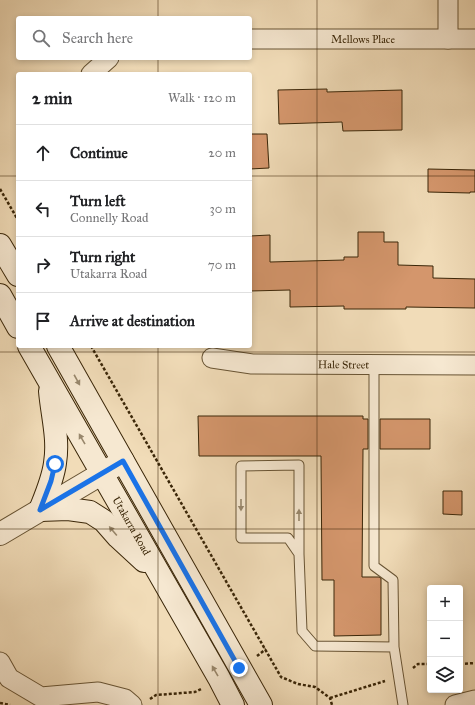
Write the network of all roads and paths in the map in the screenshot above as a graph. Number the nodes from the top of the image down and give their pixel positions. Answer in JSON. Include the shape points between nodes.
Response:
{"nodes":[{"id":1,"x":448,"y":0,"type":"edge"},
{"id":2,"x":252,"y":39,"type":"edge"},
{"id":3,"x":448,"y":39,"type":"junction"},
{"id":4,"x":475,"y":39,"type":"edge"},
{"id":5,"x":107,"y":60,"type":"edge"},
{"id":6,"x":93,"y":72,"type":"edge"},
{"id":7,"x":0,"y":189,"type":"edge"},
{"id":8,"x":16,"y":217,"type":"edge"},
{"id":9,"x":0,"y":245,"type":"edge"},
{"id":10,"x":16,"y":272,"type":"edge"},
{"id":11,"x":0,"y":295,"type":"edge"},
{"id":12,"x":16,"y":323,"type":"edge"},
{"id":13,"x":30,"y":348,"type":"edge"},
{"id":14,"x":59,"y":348,"type":"edge"},
{"id":15,"x":92,"y":348,"type":"edge"},
{"id":16,"x":212,"y":358,"type":"dead end"},
{"id":17,"x":374,"y":364,"type":"junction"},
{"id":18,"x":475,"y":364,"type":"edge"},
{"id":19,"x":49,"y":382,"type":"junction"},
{"id":20,"x":123,"y":461,"type":"junction"},
{"id":21,"x":101,"y":473,"type":"junction"},
{"id":22,"x":40,"y":510,"type":"junction"},
{"id":23,"x":0,"y":534,"type":"edge"},
{"id":24,"x":299,"y":554,"type":"junction"},
{"id":25,"x":180,"y":562,"type":"junction"},
{"id":26,"x":161,"y":577,"type":"junction"},
{"id":27,"x":394,"y":647,"type":"junction"},
{"id":28,"x":266,"y":649,"type":"junction"},
{"id":29,"x":256,"y":656,"type":"dead end"},
{"id":30,"x":0,"y":662,"type":"edge"},
{"id":31,"x":475,"y":663,"type":"edge"},
{"id":32,"x":418,"y":664,"type":"dead end"},
{"id":33,"x":427,"y":664,"type":"edge"},
{"id":34,"x":463,"y":664,"type":"edge"},
{"id":35,"x":384,"y":682,"type":"dead end"},
{"id":36,"x":205,"y":687,"type":"dead end"},
{"id":37,"x":330,"y":698,"type":"junction"},
{"id":38,"x":475,"y":700,"type":"edge"},
{"id":39,"x":0,"y":703,"type":"edge"},
{"id":40,"x":141,"y":703,"type":"edge"},
{"id":41,"x":10,"y":705,"type":"edge"},
{"id":42,"x":233,"y":705,"type":"edge"},
{"id":43,"x":261,"y":705,"type":"edge"},
{"id":44,"x":274,"y":705,"type":"edge"},
{"id":45,"x":332,"y":705,"type":"edge"},
{"id":46,"x":403,"y":705,"type":"edge"},
{"id":47,"x":455,"y":705,"type":"edge"}],
"edges":[{"from":1,"to":3,"type":"street"},
{"from":2,"to":3,"type":"street","name":"Mellows Place"},
{"from":3,"to":4,"type":"street","name":"Mellows Place"},
{"from":5,"to":6,"type":"street"},
{"from":7,"to":8,"type":"path"},
{"from":9,"to":10,"type":"main road"},
{"from":11,"to":12,"type":"main road"},
{"from":13,"to":19,"type":"main road","name":"Utakarra Road"},
{"from":14,"to":20,"type":"main road","one_way":true},
{"from":15,"to":28,"type":"path"},
{"from":16,"to":17,"type":"street","name":"Hale Street","via":[[252,364]]},
{"from":17,"to":18,"type":"street","name":"Hale Street"},
{"from":17,"to":27,"type":"lane","via":[[374,566],[393,580]]},
{"from":21,"to":19,"type":"main road","name":"Utakarra Road","one_way":true},
{"from":19,"to":22,"type":"main road","via":[[56,450],[51,481]]},
{"from":20,"to":21,"type":"main road"},
{"from":20,"to":25,"type":"main road"},
{"from":21,"to":22,"type":"main road"},
{"from":21,"to":26,"type":"main road","name":"Utakarra Road"},
{"from":22,"to":23,"type":"main road"},
{"from":26,"to":22,"type":"main road","one_way":true,"via":[[118,538],[104,521],[90,512],[68,509]]},
{"from":24,"to":24,"type":"lane","one_way":true,"via":[[299,465],[241,466],[241,538],[288,538]]},
{"from":24,"to":27,"type":"lane","via":[[302,631],[315,646]]},
{"from":25,"to":43,"type":"main road"},
{"from":25,"to":44,"type":"main road","via":[[206,589]]},
{"from":42,"to":26,"type":"main road","name":"Utakarra Road","one_way":true},
{"from":27,"to":46,"type":"lane"},
{"from":28,"to":29,"type":"path"},
{"from":28,"to":37,"type":"path","via":[[281,677],[314,687]]},
{"from":30,"to":40,"type":"street","via":[[9,678],[41,697],[98,692]]},
{"from":31,"to":34,"type":"path"},
{"from":32,"to":33,"type":"path"},
{"from":35,"to":37,"type":"path"},
{"from":36,"to":40,"type":"path","via":[[195,692],[156,695]]},
{"from":37,"to":45,"type":"path"},
{"from":38,"to":47,"type":"street"},
{"from":39,"to":41,"type":"path"}]}
